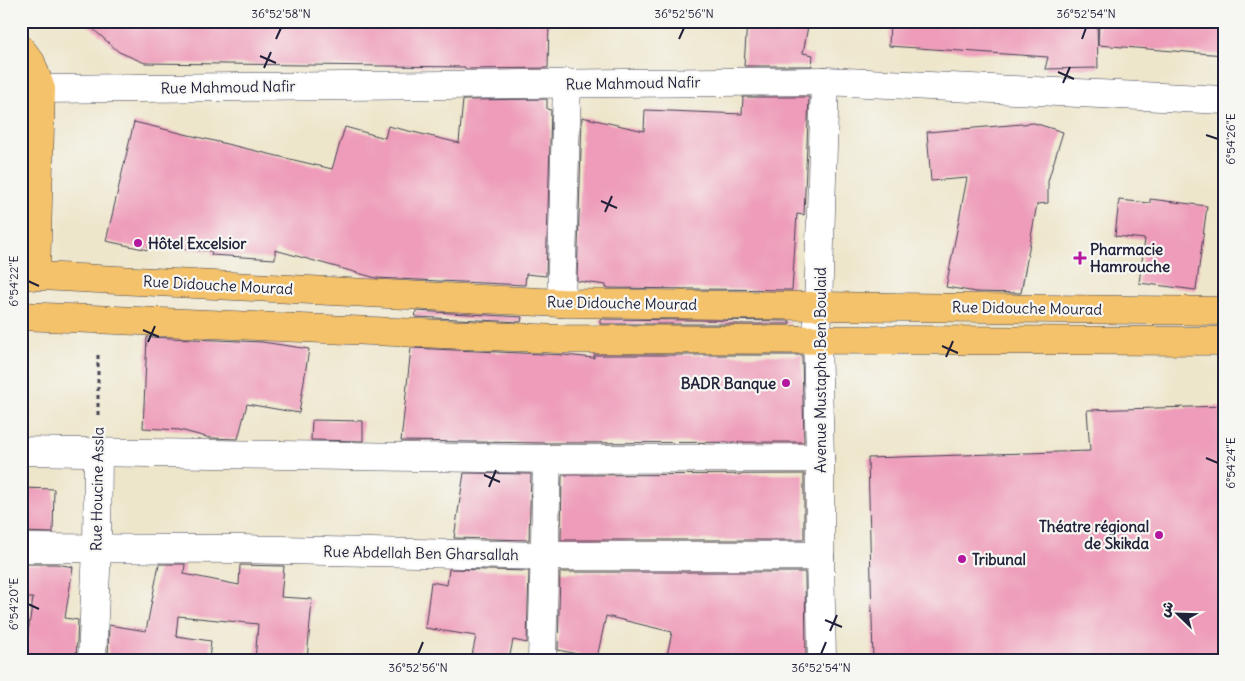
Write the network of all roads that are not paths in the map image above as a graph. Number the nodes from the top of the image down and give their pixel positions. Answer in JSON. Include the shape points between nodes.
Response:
{"nodes":[{"id":1,"x":21,"y":49,"type":"edge"},
{"id":2,"x":825,"y":81,"type":"junction"},
{"id":3,"x":567,"y":83,"type":"junction"},
{"id":4,"x":42,"y":89,"type":"junction"},
{"id":5,"x":1224,"y":100,"type":"edge"},
{"id":6,"x":29,"y":276,"type":"edge"},
{"id":7,"x":561,"y":303,"type":"junction"},
{"id":8,"x":818,"y":305,"type":"junction"},
{"id":9,"x":1224,"y":311,"type":"edge"},
{"id":10,"x":21,"y":316,"type":"edge"},
{"id":11,"x":817,"y":340,"type":"junction"},
{"id":12,"x":1224,"y":341,"type":"edge"},
{"id":13,"x":21,"y":452,"type":"edge"},
{"id":14,"x":98,"y":452,"type":"junction"},
{"id":15,"x":820,"y":458,"type":"junction"},
{"id":16,"x":547,"y":459,"type":"junction"},
{"id":17,"x":21,"y":548,"type":"edge"},
{"id":18,"x":97,"y":549,"type":"junction"},
{"id":19,"x":544,"y":556,"type":"junction"},
{"id":20,"x":820,"y":556,"type":"junction"},
{"id":21,"x":92,"y":660,"type":"edge"},
{"id":22,"x":542,"y":660,"type":"edge"},
{"id":23,"x":822,"y":660,"type":"edge"}],
"edges":[{"from":1,"to":4,"type":"main road","via":[[31,62]]},
{"from":2,"to":3,"type":"street","name":"Rue Mahmoud Nafir"},
{"from":2,"to":5,"type":"street","name":"Rue Mahmoud Nafir"},
{"from":2,"to":8,"type":"street","name":"Avenue Mustapha Ben Boulaid"},
{"from":3,"to":4,"type":"street","name":"Rue Mahmoud Nafir"},
{"from":3,"to":7,"type":"street"},
{"from":4,"to":6,"type":"main road"},
{"from":6,"to":7,"type":"main road","name":"Rue Didouche Mourad"},
{"from":7,"to":8,"type":"main road","name":"Rue Didouche Mourad"},
{"from":8,"to":9,"type":"main road","name":"Rue Didouche Mourad"},
{"from":8,"to":11,"type":"street","name":"Avenue Mustapha Ben Boulaid"},
{"from":10,"to":11,"type":"main road","name":"Rue Didouche Mourad","via":[[560,339]]},
{"from":11,"to":12,"type":"main road","name":"Rue Didouche Mourad"},
{"from":11,"to":15,"type":"street","name":"Avenue Mustapha Ben Boulaid"},
{"from":13,"to":14,"type":"street"},
{"from":14,"to":16,"type":"street"},
{"from":14,"to":18,"type":"street","name":"Rue Houcine Assla"},
{"from":15,"to":16,"type":"street"},
{"from":15,"to":20,"type":"street","name":"Avenue Mustapha Ben Boulaid"},
{"from":16,"to":19,"type":"street"},
{"from":17,"to":18,"type":"street","name":"Rue Abdellah Ben Gharsallah"},
{"from":18,"to":19,"type":"street","name":"Rue Abdellah Ben Gharsallah"},
{"from":18,"to":21,"type":"street","name":"Rue Houcine Assla"},
{"from":19,"to":20,"type":"street","name":"Rue Abdellah Ben Gharsallah"},
{"from":19,"to":22,"type":"street"},
{"from":20,"to":23,"type":"street","name":"Avenue Mustapha Ben Boulaid"}]}
